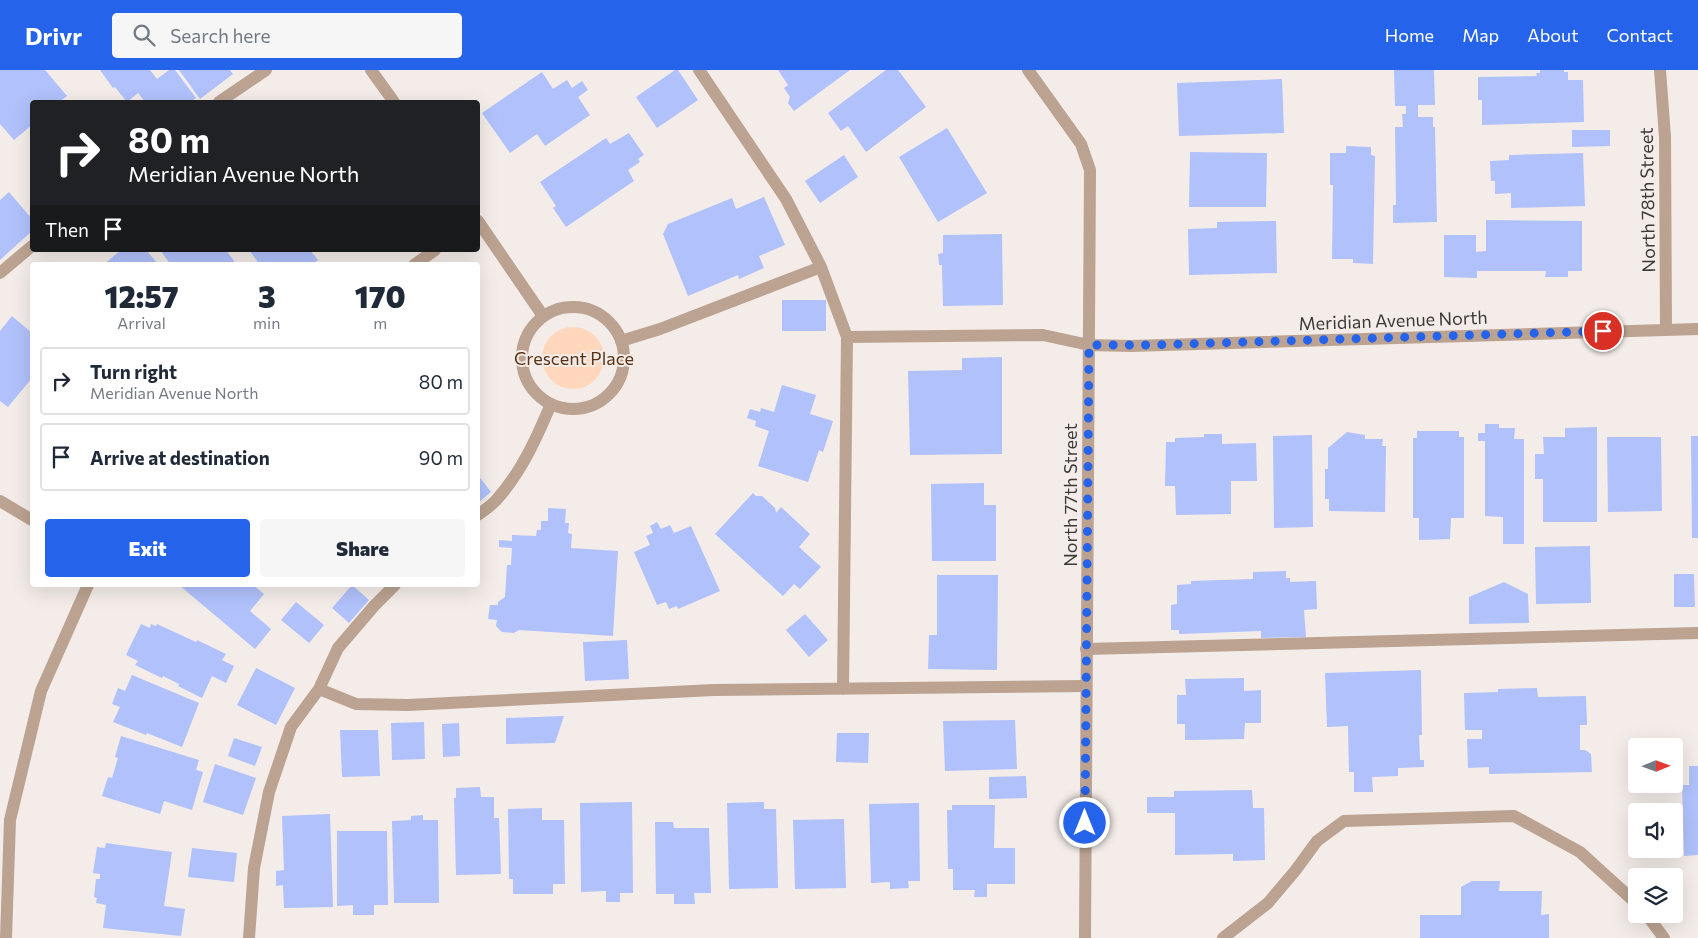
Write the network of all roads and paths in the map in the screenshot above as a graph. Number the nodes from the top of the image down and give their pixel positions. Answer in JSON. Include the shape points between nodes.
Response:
{"nodes":[{"id":1,"x":266,"y":70,"type":"edge"},
{"id":2,"x":371,"y":70,"type":"edge"},
{"id":3,"x":699,"y":70,"type":"edge"},
{"id":4,"x":1028,"y":70,"type":"edge"},
{"id":5,"x":1660,"y":70,"type":"edge"},
{"id":6,"x":222,"y":100,"type":"edge"},
{"id":7,"x":393,"y":100,"type":"edge"},
{"id":8,"x":480,"y":224,"type":"edge"},
{"id":9,"x":30,"y":248,"type":"edge"},
{"id":10,"x":432,"y":252,"type":"edge"},
{"id":11,"x":418,"y":262,"type":"edge"},
{"id":12,"x":821,"y":267,"type":"junction"},
{"id":13,"x":0,"y":273,"type":"edge"},
{"id":14,"x":543,"y":316,"type":"junction"},
{"id":15,"x":1666,"y":329,"type":"junction"},
{"id":16,"x":1698,"y":329,"type":"edge"},
{"id":17,"x":847,"y":337,"type":"junction"},
{"id":18,"x":621,"y":341,"type":"junction"},
{"id":19,"x":1089,"y":345,"type":"junction"},
{"id":20,"x":551,"y":404,"type":"junction"},
{"id":21,"x":0,"y":501,"type":"edge"},
{"id":22,"x":480,"y":514,"type":"edge"},
{"id":23,"x":30,"y":519,"type":"edge"},
{"id":24,"x":87,"y":587,"type":"edge"},
{"id":25,"x":393,"y":587,"type":"edge"},
{"id":26,"x":1698,"y":633,"type":"edge"},
{"id":27,"x":1086,"y":649,"type":"junction"},
{"id":28,"x":1086,"y":686,"type":"junction"},
{"id":29,"x":318,"y":689,"type":"junction"},
{"id":30,"x":843,"y":689,"type":"junction"},
{"id":31,"x":1628,"y":895,"type":"edge"},
{"id":32,"x":1653,"y":923,"type":"edge"},
{"id":33,"x":6,"y":938,"type":"edge"},
{"id":34,"x":249,"y":938,"type":"edge"},
{"id":35,"x":1085,"y":938,"type":"edge"},
{"id":36,"x":1223,"y":938,"type":"edge"},
{"id":37,"x":1664,"y":938,"type":"edge"}],
"edges":[{"from":1,"to":6,"type":"street"},
{"from":2,"to":7,"type":"street"},
{"from":3,"to":12,"type":"street","via":[[786,199]]},
{"from":4,"to":19,"type":"street","name":"North 77th Street","via":[[1081,144],[1090,170]]},
{"from":5,"to":15,"type":"street","name":"North 78th Street"},
{"from":8,"to":14,"type":"street"},
{"from":9,"to":13,"type":"street"},
{"from":10,"to":11,"type":"street"},
{"from":12,"to":17,"type":"street"},
{"from":12,"to":18,"type":"street"},
{"from":14,"to":18,"type":"street","via":[[567,308],[584,308],[607,320]]},
{"from":14,"to":20,"type":"street","via":[[527,336],[522,353],[523,370],[530,386]]},
{"from":15,"to":16,"type":"street","name":"Meridian Avenue North"},
{"from":15,"to":19,"type":"street","name":"Meridian Avenue North"},
{"from":17,"to":19,"type":"street","name":"Meridian Avenue North","via":[[1042,335]]},
{"from":17,"to":30,"type":"street"},
{"from":18,"to":20,"type":"street","via":[[622,373],[615,388],[603,399],[573,409]]},
{"from":19,"to":27,"type":"street","name":"North 77th Street"},
{"from":20,"to":22,"type":"street","via":[[535,441],[513,478],[498,499]]},
{"from":21,"to":23,"type":"street"},
{"from":24,"to":33,"type":"street","via":[[41,691],[10,820]]},
{"from":25,"to":29,"type":"street","via":[[338,648]]},
{"from":26,"to":27,"type":"street"},
{"from":27,"to":28,"type":"street","name":"North 77th Street"},
{"from":28,"to":30,"type":"street"},
{"from":28,"to":35,"type":"street","name":"North 77th Street"},
{"from":29,"to":30,"type":"street","via":[[356,704],[408,705],[714,690]]},
{"from":29,"to":34,"type":"street","via":[[291,727],[269,792],[254,868]]},
{"from":31,"to":36,"type":"street","via":[[1580,852],[1514,816],[1344,821],[1317,841],[1268,903]]},
{"from":32,"to":37,"type":"street"}]}
